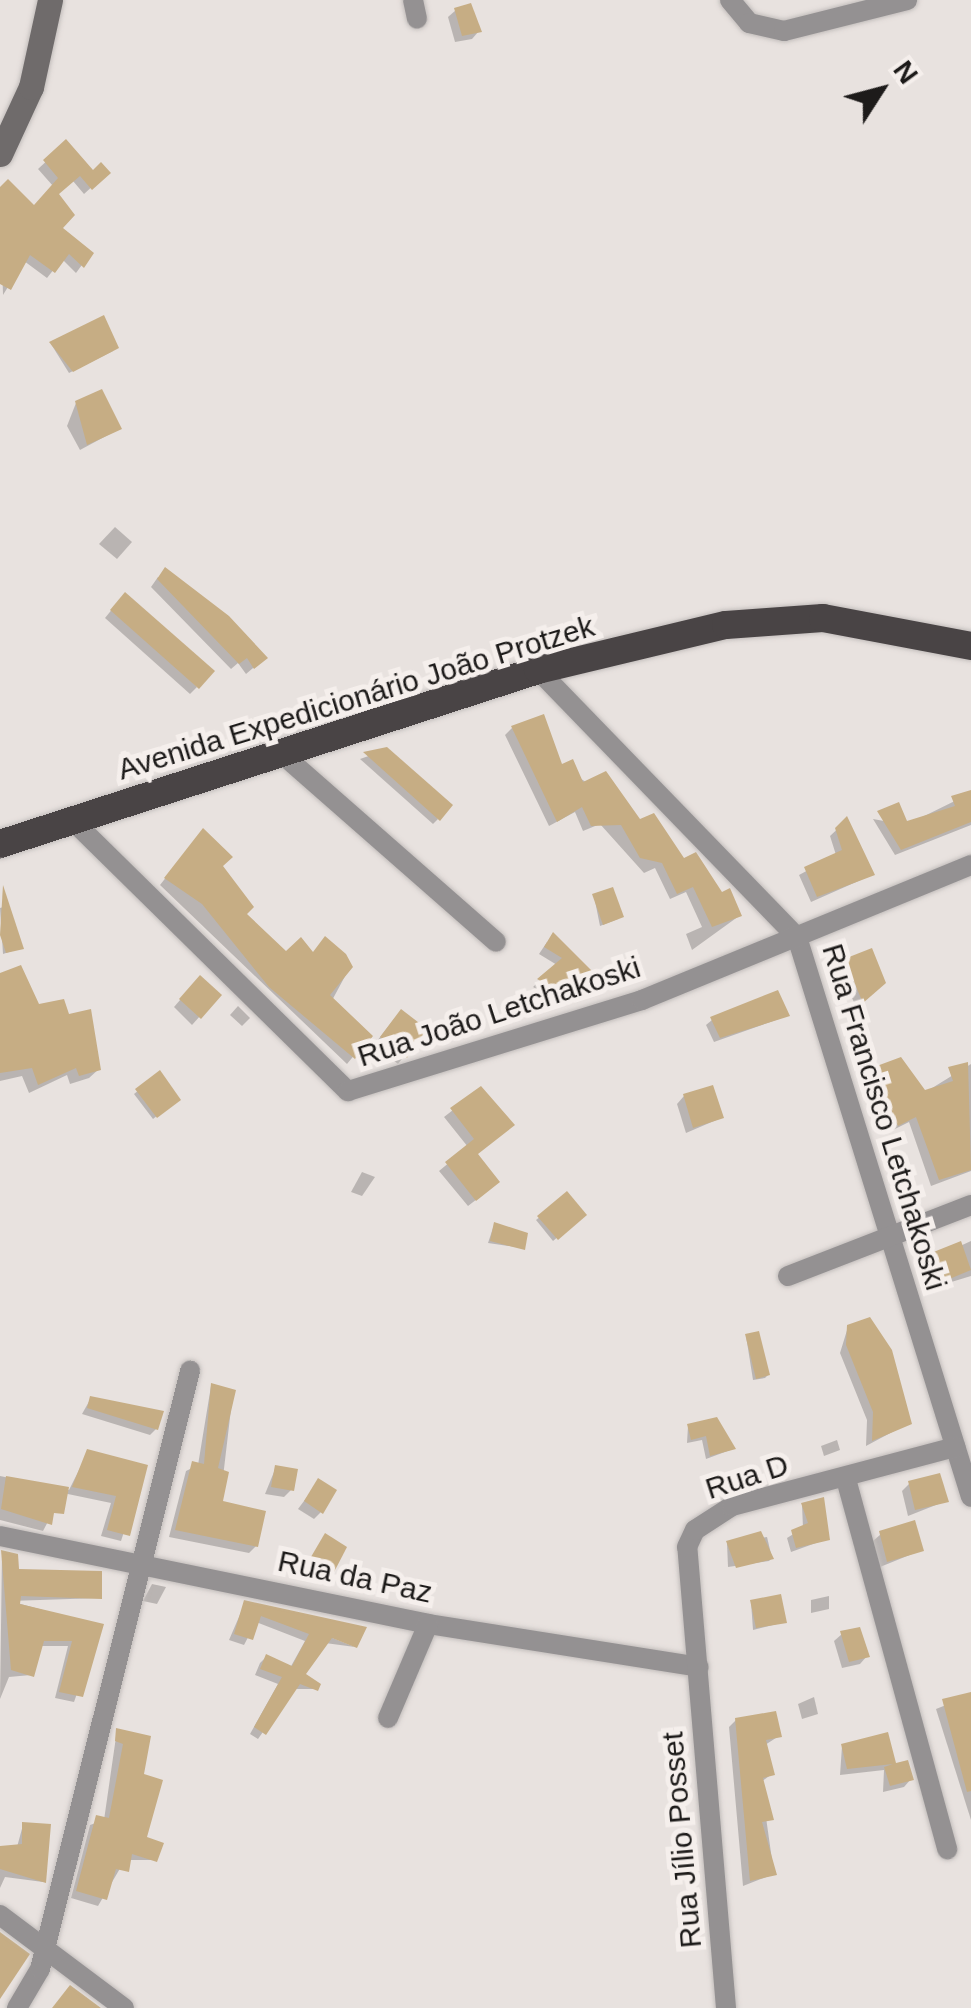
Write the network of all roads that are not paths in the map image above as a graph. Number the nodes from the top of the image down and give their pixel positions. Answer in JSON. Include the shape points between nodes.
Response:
{"nodes":[{"id":1,"x":50,"y":0,"type":"edge"},
{"id":2,"x":730,"y":0,"type":"edge"},
{"id":3,"x":907,"y":0,"type":"edge"},
{"id":4,"x":0,"y":154,"type":"edge"},
{"id":5,"x":971,"y":646,"type":"edge"},
{"id":6,"x":538,"y":670,"type":"junction"},
{"id":7,"x":280,"y":754,"type":"junction"},
{"id":8,"x":72,"y":820,"type":"junction"},
{"id":9,"x":0,"y":844,"type":"edge"},
{"id":10,"x":971,"y":865,"type":"edge"},
{"id":11,"x":797,"y":937,"type":"junction"},
{"id":12,"x":496,"y":942,"type":"dead end"},
{"id":13,"x":971,"y":1205,"type":"edge"},
{"id":14,"x":889,"y":1234,"type":"junction"},
{"id":15,"x":788,"y":1276,"type":"dead end"},
{"id":16,"x":190,"y":1370,"type":"dead end"},
{"id":17,"x":955,"y":1447,"type":"junction"},
{"id":18,"x":846,"y":1478,"type":"junction"},
{"id":19,"x":971,"y":1497,"type":"edge"},
{"id":20,"x":0,"y":1536,"type":"edge"},
{"id":21,"x":139,"y":1562,"type":"junction"},
{"id":22,"x":428,"y":1624,"type":"junction"},
{"id":23,"x":699,"y":1667,"type":"junction"},
{"id":24,"x":388,"y":1718,"type":"dead end"},
{"id":25,"x":947,"y":1849,"type":"dead end"},
{"id":26,"x":0,"y":1915,"type":"edge"},
{"id":27,"x":45,"y":1946,"type":"junction"},
{"id":28,"x":17,"y":2008,"type":"edge"},
{"id":29,"x":124,"y":2008,"type":"edge"},
{"id":30,"x":726,"y":2008,"type":"edge"}],
"edges":[{"from":1,"to":4,"type":"main road","via":[[31,87]]},
{"from":2,"to":3,"type":"street","via":[[749,23],[784,31]]},
{"from":5,"to":6,"type":"highway","name":"Avenida Expedicionário João Protzek","via":[[823,618],[726,625]]},
{"from":6,"to":7,"type":"highway","name":"Avenida Expedicionário João Protzek"},
{"from":6,"to":11,"type":"street","name":"Rua Francisco Letchakoski"},
{"from":7,"to":8,"type":"highway","name":"Avenida Expedicionário João Protzek"},
{"from":7,"to":12,"type":"street"},
{"from":8,"to":9,"type":"highway","name":"Avenida Expedicionário João Protzek"},
{"from":8,"to":11,"type":"street","name":"Rua João Letchakoski","via":[[348,1090],[624,1006]]},
{"from":10,"to":11,"type":"street","name":"Rua João Letchakoski"},
{"from":11,"to":14,"type":"street","name":"Rua Francisco Letchakoski"},
{"from":13,"to":14,"type":"street"},
{"from":14,"to":15,"type":"street"},
{"from":14,"to":17,"type":"street","name":"Rua Francisco Letchakoski"},
{"from":16,"to":21,"type":"street"},
{"from":17,"to":18,"type":"street","name":"Rua D"},
{"from":17,"to":19,"type":"street","name":"Rua Francisco Letchakoski"},
{"from":18,"to":23,"type":"street","name":"Rua D","via":[[732,1506],[694,1530],[687,1547]]},
{"from":18,"to":25,"type":"street"},
{"from":20,"to":21,"type":"street","name":"Rua da Paz"},
{"from":21,"to":22,"type":"street","name":"Rua da Paz"},
{"from":21,"to":27,"type":"street"},
{"from":22,"to":23,"type":"street","name":"Rua da Paz"},
{"from":22,"to":24,"type":"street"},
{"from":23,"to":30,"type":"street","name":"Rua Jílio Posset"},
{"from":26,"to":27,"type":"street"},
{"from":27,"to":28,"type":"street"},
{"from":27,"to":29,"type":"street"}]}
